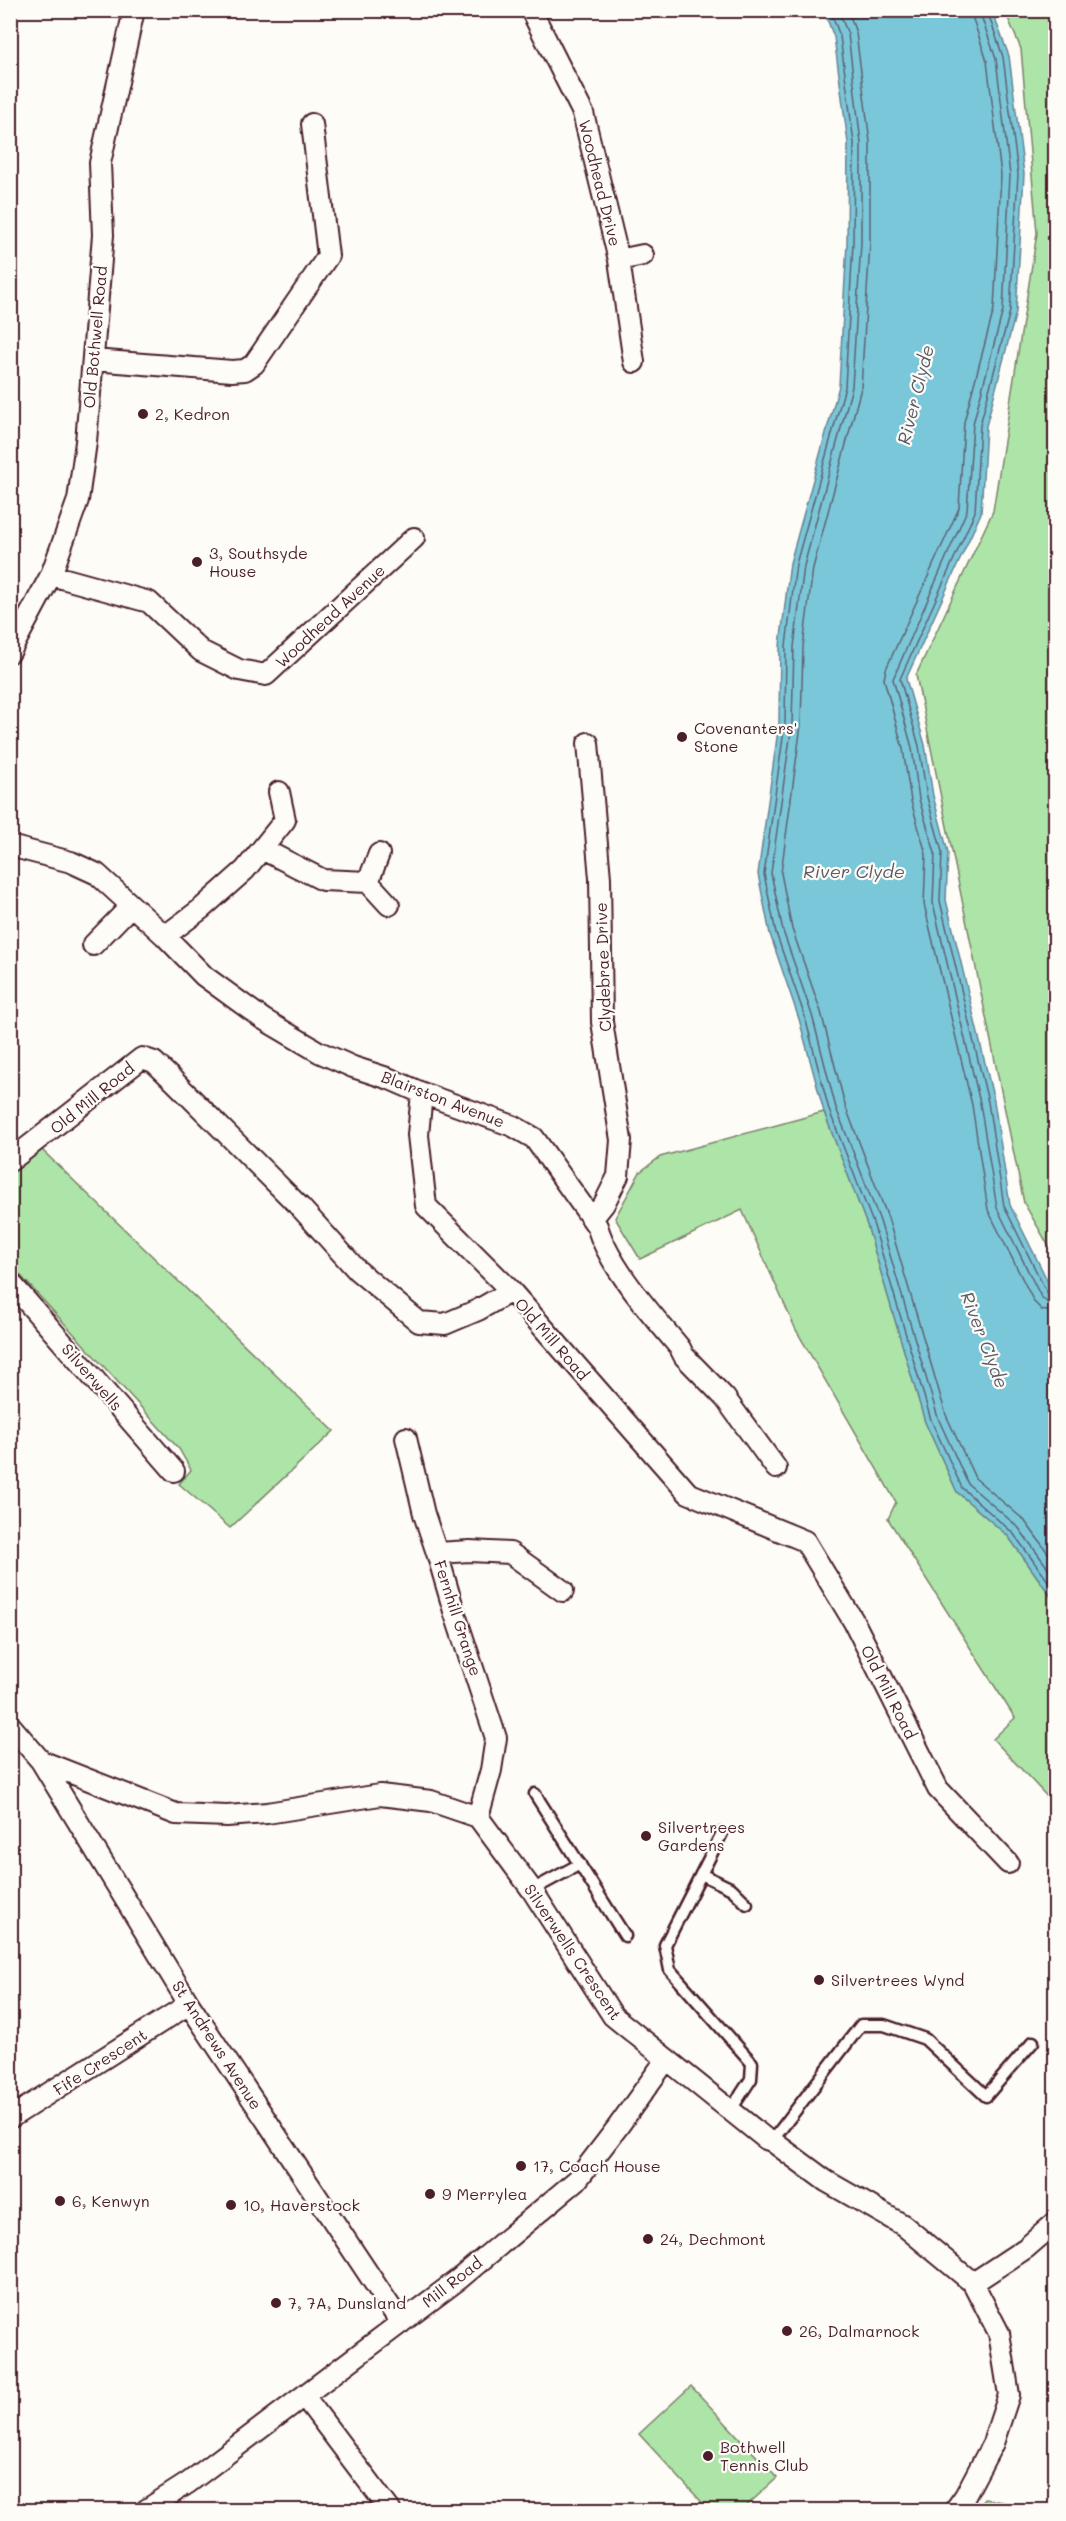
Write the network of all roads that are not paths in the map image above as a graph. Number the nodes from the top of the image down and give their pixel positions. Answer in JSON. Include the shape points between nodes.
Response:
{"nodes":[{"id":1,"x":134,"y":10,"type":"edge"},
{"id":2,"x":531,"y":10,"type":"edge"},
{"id":3,"x":312,"y":124,"type":"dead end"},
{"id":4,"x":643,"y":255,"type":"dead end"},
{"id":5,"x":619,"y":260,"type":"junction"},
{"id":6,"x":93,"y":360,"type":"junction"},
{"id":7,"x":634,"y":362,"type":"dead end"},
{"id":8,"x":414,"y":538,"type":"dead end"},
{"id":9,"x":51,"y":574,"type":"junction"},
{"id":10,"x":10,"y":652,"type":"edge"},
{"id":11,"x":588,"y":743,"type":"dead end"},
{"id":12,"x":279,"y":792,"type":"dead end"},
{"id":13,"x":10,"y":846,"type":"edge"},
{"id":14,"x":262,"y":849,"type":"junction"},
{"id":15,"x":379,"y":854,"type":"dead end"},
{"id":16,"x":368,"y":882,"type":"junction"},
{"id":17,"x":389,"y":905,"type":"dead end"},
{"id":18,"x":131,"y":906,"type":"junction"},
{"id":19,"x":165,"y":936,"type":"junction"},
{"id":20,"x":93,"y":945,"type":"dead end"},
{"id":21,"x":422,"y":1093,"type":"junction"},
{"id":22,"x":10,"y":1161,"type":"edge"},
{"id":23,"x":592,"y":1219,"type":"junction"},
{"id":24,"x":10,"y":1282,"type":"edge"},
{"id":25,"x":511,"y":1291,"type":"junction"},
{"id":26,"x":406,"y":1438,"type":"dead end"},
{"id":27,"x":776,"y":1468,"type":"dead end"},
{"id":28,"x":174,"y":1471,"type":"dead end"},
{"id":29,"x":437,"y":1552,"type":"junction"},
{"id":30,"x":562,"y":1592,"type":"dead end"},
{"id":31,"x":10,"y":1725,"type":"edge"},
{"id":32,"x":41,"y":1761,"type":"junction"},
{"id":33,"x":535,"y":1794,"type":"dead end"},
{"id":34,"x":478,"y":1817,"type":"junction"},
{"id":35,"x":722,"y":1833,"type":"dead end"},
{"id":36,"x":1008,"y":1863,"type":"dead end"},
{"id":37,"x":580,"y":1864,"type":"junction"},
{"id":38,"x":701,"y":1874,"type":"junction"},
{"id":39,"x":532,"y":1890,"type":"junction"},
{"id":40,"x":747,"y":1904,"type":"dead end"},
{"id":41,"x":625,"y":1935,"type":"dead end"},
{"id":42,"x":189,"y":2004,"type":"junction"},
{"id":43,"x":1033,"y":2042,"type":"dead end"},
{"id":44,"x":666,"y":2060,"type":"junction"},
{"id":45,"x":730,"y":2111,"type":"junction"},
{"id":46,"x":10,"y":2118,"type":"edge"},
{"id":47,"x":772,"y":2141,"type":"junction"},
{"id":48,"x":1056,"y":2222,"type":"edge"},
{"id":49,"x":973,"y":2283,"type":"junction"},
{"id":50,"x":401,"y":2323,"type":"junction"},
{"id":51,"x":304,"y":2396,"type":"junction"},
{"id":52,"x":146,"y":2511,"type":"edge"},
{"id":53,"x":390,"y":2511,"type":"edge"},
{"id":54,"x":955,"y":2511,"type":"edge"}],
"edges":[{"from":1,"to":6,"type":"street","name":"Old Bothwell Road","via":[[100,163],[103,235]]},
{"from":2,"to":5,"type":"street","name":"Woodhead Drive","via":[[583,113]]},
{"from":3,"to":6,"type":"street","via":[[328,256],[254,364],[232,371]]},
{"from":4,"to":5,"type":"street","name":"Woodhead Drive"},
{"from":5,"to":7,"type":"street","name":"Woodhead Drive"},
{"from":6,"to":9,"type":"street","name":"Old Bothwell Road","via":[[78,500]]},
{"from":8,"to":9,"type":"street","name":"Woodhead Avenue","via":[[266,675],[238,670],[201,651],[149,602]]},
{"from":9,"to":10,"type":"street","name":"Old Bothwell Road"},
{"from":11,"to":23,"type":"street","name":"Clydebrae Drive","via":[[600,878],[602,1022],[621,1140],[618,1176]]},
{"from":12,"to":14,"type":"street","via":[[285,820]]},
{"from":13,"to":18,"type":"street","name":"Blairston Avenue","via":[[71,862],[97,874]]},
{"from":14,"to":16,"type":"street","via":[[323,880]]},
{"from":14,"to":19,"type":"street","via":[[245,870]]},
{"from":15,"to":16,"type":"street"},
{"from":16,"to":17,"type":"street"},
{"from":18,"to":19,"type":"street","name":"Blairston Avenue"},
{"from":18,"to":20,"type":"street"},
{"from":19,"to":21,"type":"street","name":"Blairston Avenue","via":[[204,976],[263,1019],[319,1052]]},
{"from":21,"to":23,"type":"street","name":"Blairston Avenue","via":[[513,1126],[534,1138]]},
{"from":21,"to":25,"type":"street","via":[[418,1135],[426,1206]]},
{"from":22,"to":25,"type":"street","name":"Old Mill Road","via":[[142,1058],[154,1062],[174,1081],[357,1270],[420,1322],[445,1324]]},
{"from":23,"to":27,"type":"street","name":"Blairston Avenue","via":[[635,1294],[684,1356],[725,1398]]},
{"from":24,"to":28,"type":"street","name":"Silverwells"},
{"from":25,"to":36,"type":"street","name":"Old Mill Road","via":[[688,1493],[805,1541],[854,1622],[938,1790]]},
{"from":26,"to":29,"type":"street"},
{"from":29,"to":30,"type":"street","name":"Fernhill Grange","via":[[510,1553]]},
{"from":29,"to":34,"type":"street","name":"Fernhill Grange","via":[[496,1738]]},
{"from":31,"to":32,"type":"street"},
{"from":32,"to":34,"type":"street","via":[[176,1814],[267,1814],[380,1795],[431,1801]]},
{"from":32,"to":42,"type":"street","name":"St Andrews Avenue"},
{"from":33,"to":37,"type":"lane"},
{"from":34,"to":39,"type":"street","name":"Silverwells Crescent"},
{"from":35,"to":38,"type":"lane"},
{"from":37,"to":39,"type":"lane"},
{"from":37,"to":41,"type":"lane"},
{"from":38,"to":40,"type":"lane","via":[[732,1889]]},
{"from":38,"to":45,"type":"lane","via":[[664,1945],[670,1970],[752,2063],[751,2079]]},
{"from":39,"to":44,"type":"street","name":"Silverwells Crescent","via":[[613,2016]]},
{"from":42,"to":46,"type":"street","name":"Fife Crescent"},
{"from":42,"to":50,"type":"street","name":"St Andrews Avenue"},
{"from":43,"to":47,"type":"lane","via":[[986,2096],[925,2039],[884,2025],[861,2025]]},
{"from":44,"to":45,"type":"street","name":"Silverwells Crescent"},
{"from":44,"to":50,"type":"street","name":"Mill Road","via":[[577,2180]]},
{"from":45,"to":47,"type":"street","name":"Silverwells Crescent"},
{"from":47,"to":49,"type":"street","name":"Silverwells Crescent","via":[[826,2181],[903,2224]]},
{"from":48,"to":49,"type":"street","via":[[1026,2248]]},
{"from":49,"to":54,"type":"street","name":"Silverwells Crescent","via":[[999,2333],[1009,2395],[993,2443]]},
{"from":50,"to":51,"type":"street","name":"Mill Road"},
{"from":51,"to":52,"type":"street","name":"Mill Road"},
{"from":51,"to":53,"type":"street"}]}
